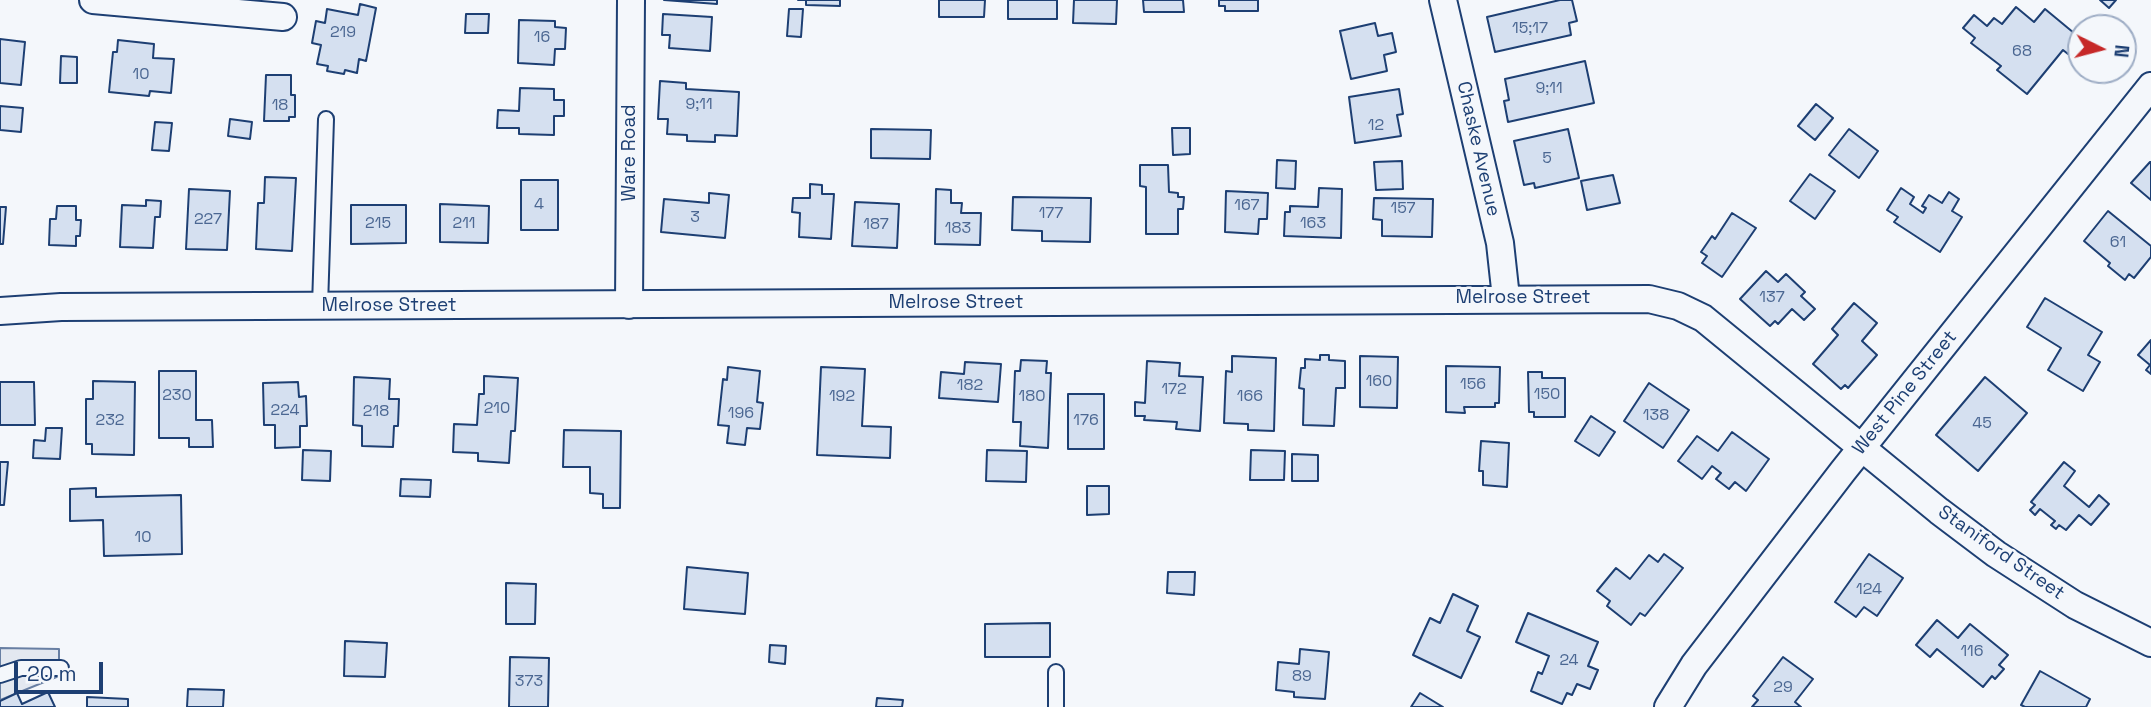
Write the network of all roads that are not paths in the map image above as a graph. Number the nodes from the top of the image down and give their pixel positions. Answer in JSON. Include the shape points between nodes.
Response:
{"nodes":[{"id":1,"x":93,"y":0,"type":"edge"},
{"id":2,"x":631,"y":0,"type":"edge"},
{"id":3,"x":1443,"y":0,"type":"edge"},
{"id":4,"x":283,"y":17,"type":"dead end"},
{"id":5,"x":2151,"y":86,"type":"edge"},
{"id":6,"x":326,"y":119,"type":"dead end"},
{"id":7,"x":1506,"y":298,"type":"junction"},
{"id":8,"x":629,"y":305,"type":"junction"},
{"id":9,"x":320,"y":306,"type":"junction"},
{"id":10,"x":0,"y":311,"type":"edge"},
{"id":11,"x":1862,"y":447,"type":"junction"},
{"id":12,"x":2151,"y":643,"type":"edge"},
{"id":13,"x":61,"y":668,"type":"dead end"},
{"id":14,"x":1056,"y":672,"type":"dead end"},
{"id":15,"x":0,"y":675,"type":"edge"},
{"id":16,"x":1056,"y":707,"type":"edge"},
{"id":17,"x":1668,"y":707,"type":"edge"}],
"edges":[{"from":1,"to":4,"type":"street"},
{"from":2,"to":8,"type":"street","name":"Ware Road"},
{"from":3,"to":7,"type":"street","name":"Chaske Avenue","via":[[1500,243]]},
{"from":5,"to":11,"type":"street","name":"West Pine Street"},
{"from":6,"to":9,"type":"lane"},
{"from":7,"to":8,"type":"street","name":"Melrose Street"},
{"from":7,"to":11,"type":"street","name":"Melrose Street","via":[[1641,298],[1678,306],[1715,327]]},
{"from":8,"to":9,"type":"street","name":"Melrose Street"},
{"from":9,"to":10,"type":"street","name":"Melrose Street"},
{"from":11,"to":12,"type":"street","name":"Staniford Street","via":[[1996,554],[2075,605]]},
{"from":11,"to":17,"type":"street","name":"West Pine Street","via":[[1694,665]]},
{"from":13,"to":15,"type":"lane","via":[[21,668]]},
{"from":14,"to":16,"type":"lane"}]}
